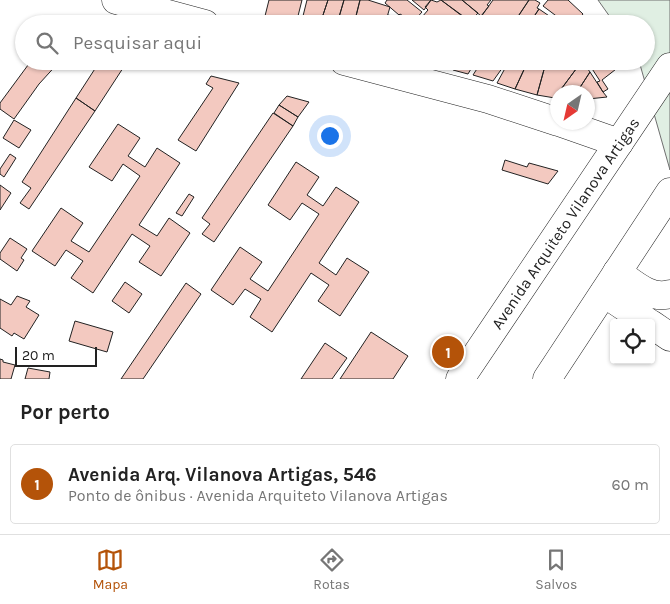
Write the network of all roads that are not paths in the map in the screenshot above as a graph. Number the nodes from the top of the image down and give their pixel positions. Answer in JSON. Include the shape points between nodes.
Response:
{"nodes":[{"id":1,"x":116,"y":0,"type":"edge"},
{"id":2,"x":171,"y":15,"type":"edge"},
{"id":3,"x":670,"y":67,"type":"edge"},
{"id":4,"x":378,"y":70,"type":"edge"},
{"id":5,"x":550,"y":119,"type":"edge"},
{"id":6,"x":581,"y":130,"type":"edge"},
{"id":7,"x":619,"y":143,"type":"junction"},
{"id":8,"x":670,"y":192,"type":"edge"},
{"id":9,"x":610,"y":282,"type":"junction"},
{"id":10,"x":670,"y":294,"type":"edge"},
{"id":11,"x":645,"y":319,"type":"edge"},
{"id":12,"x":655,"y":327,"type":"edge"},
{"id":13,"x":670,"y":337,"type":"edge"},
{"id":14,"x":460,"y":379,"type":"edge"},
{"id":15,"x":547,"y":379,"type":"edge"}],
"edges":[{"from":1,"to":2,"type":"main road"},
{"from":3,"to":7,"type":"main road","name":"Avenida Arquiteto Vilanova Artigas"},
{"from":4,"to":5,"type":"main road"},
{"from":6,"to":7,"type":"main road"},
{"from":7,"to":14,"type":"main road","name":"Avenida Arquiteto Vilanova Artigas"},
{"from":8,"to":9,"type":"main road"},
{"from":9,"to":10,"type":"main road","via":[[650,294]]},
{"from":9,"to":11,"type":"main road"},
{"from":9,"to":15,"type":"main road"},
{"from":12,"to":13,"type":"main road"}]}
